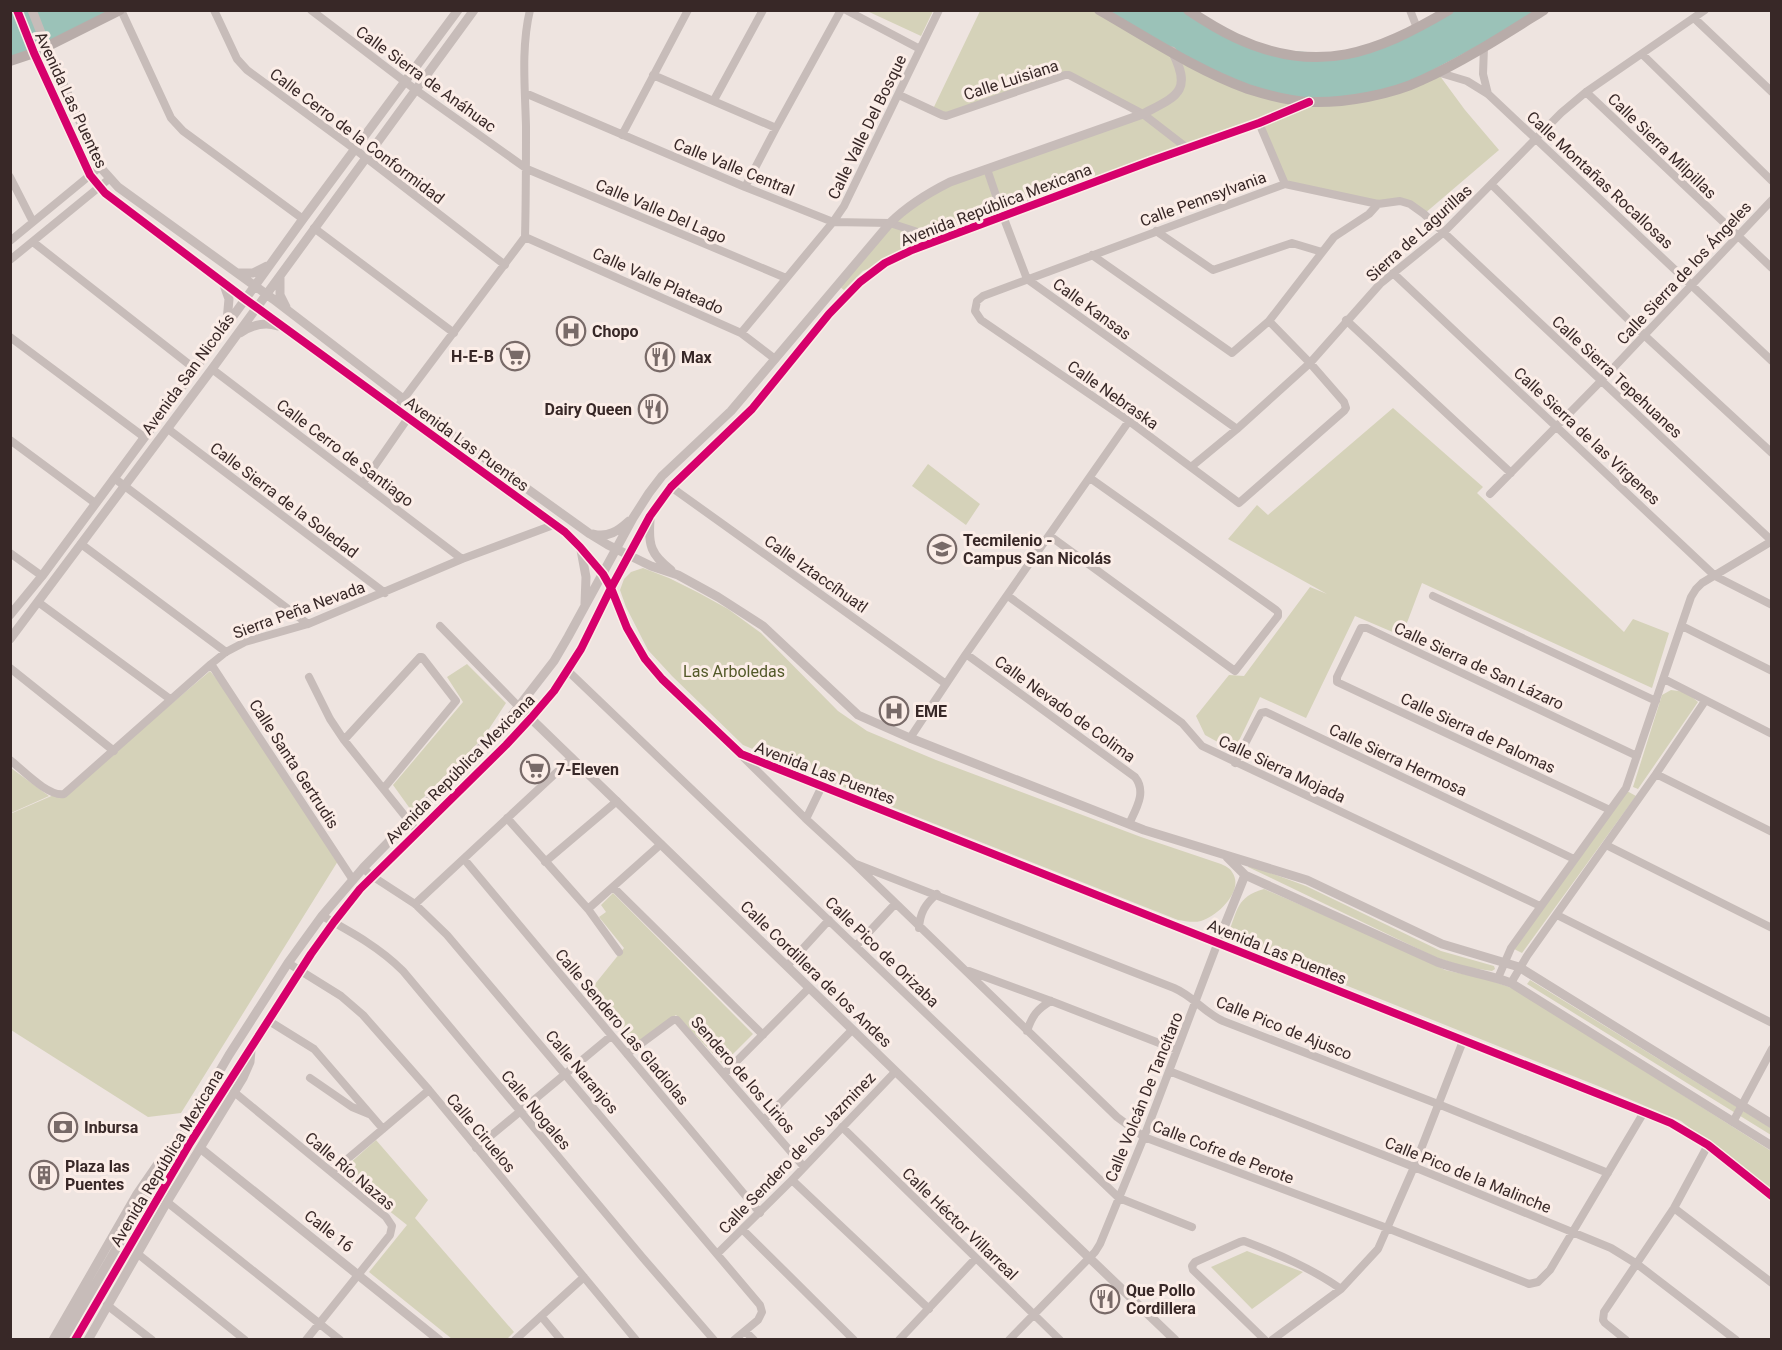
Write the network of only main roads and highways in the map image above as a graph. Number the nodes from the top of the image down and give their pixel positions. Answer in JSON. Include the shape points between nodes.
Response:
{"nodes":[{"id":1,"x":121,"y":10,"type":"edge"},
{"id":2,"x":1099,"y":10,"type":"edge"},
{"id":3,"x":1188,"y":10,"type":"edge"},
{"id":4,"x":1449,"y":10,"type":"edge"},
{"id":5,"x":1544,"y":10,"type":"edge"},
{"id":6,"x":1432,"y":16,"type":"edge"},
{"id":7,"x":10,"y":61,"type":"edge"}],
"edges":[{"from":1,"to":7,"type":"main road"},
{"from":2,"to":5,"type":"main road","via":[[1209,72],[1266,94],[1309,102],[1355,98],[1421,81]]},
{"from":3,"to":6,"type":"main road","via":[[1235,38],[1266,50],[1321,58],[1375,47],[1417,28]]},
{"from":4,"to":6,"type":"main road"}]}
